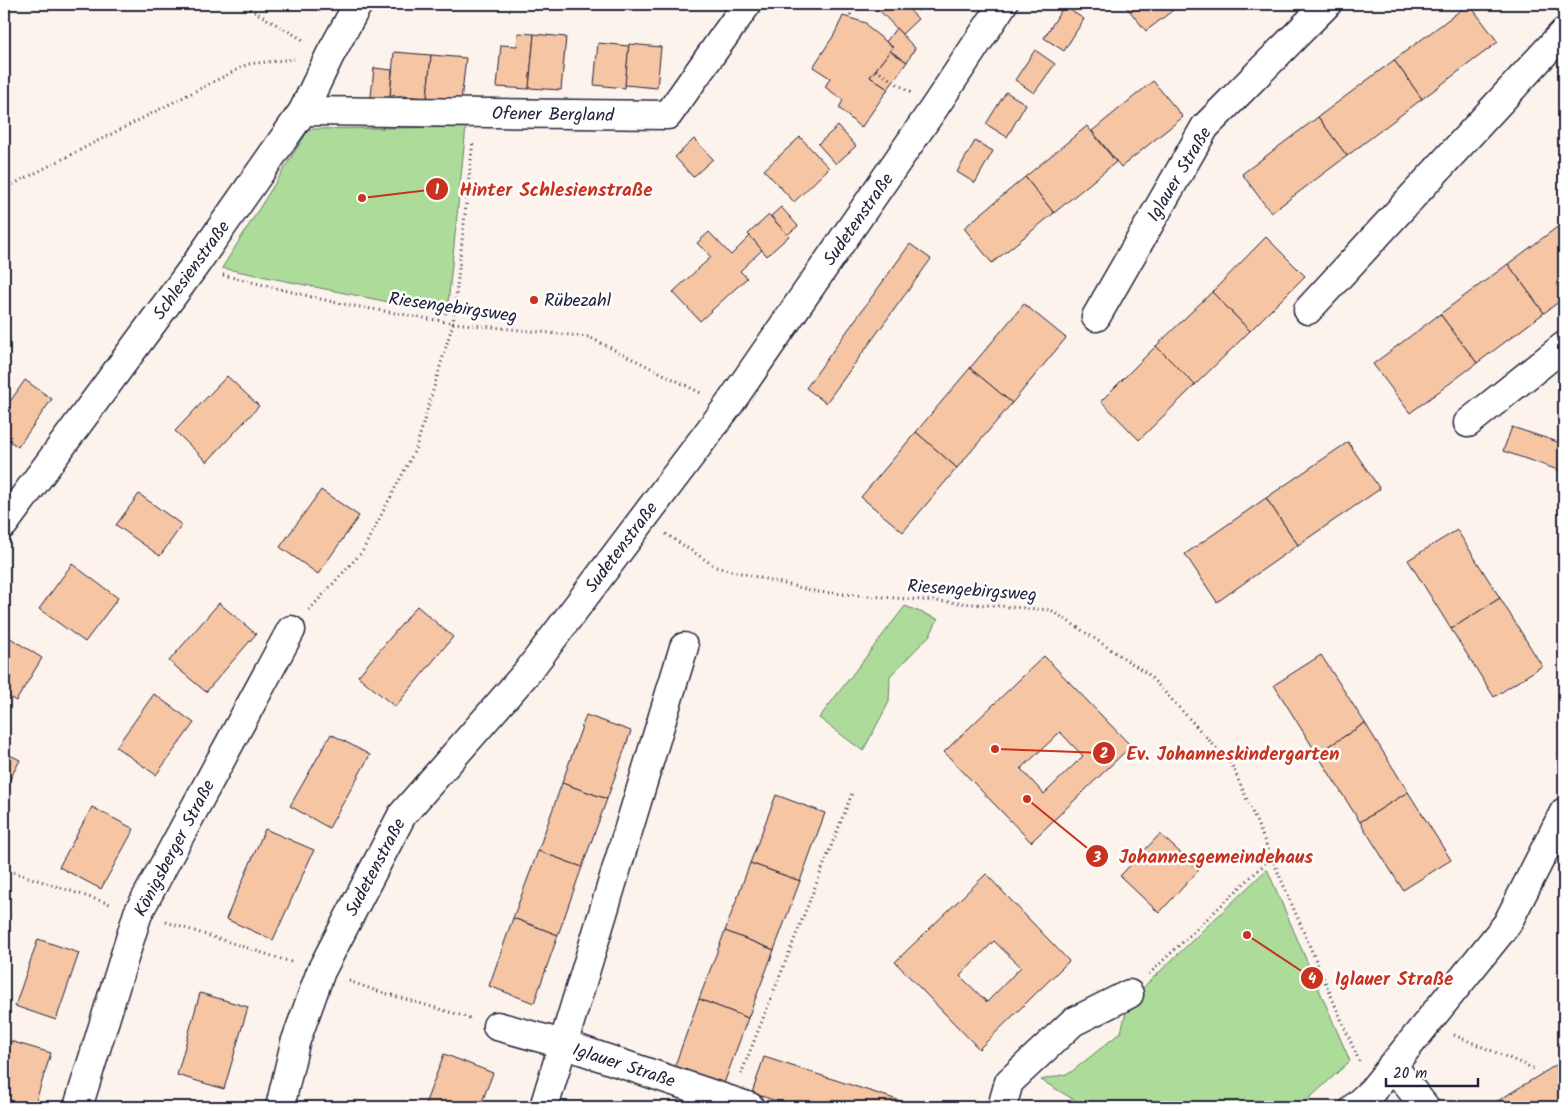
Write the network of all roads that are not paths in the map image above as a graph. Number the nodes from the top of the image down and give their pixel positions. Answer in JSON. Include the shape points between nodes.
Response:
{"nodes":[{"id":1,"x":358,"y":4,"type":"edge"},
{"id":2,"x":746,"y":4,"type":"edge"},
{"id":3,"x":1003,"y":4,"type":"edge"},
{"id":4,"x":1327,"y":4,"type":"edge"},
{"id":5,"x":1564,"y":32,"type":"edge"},
{"id":6,"x":303,"y":111,"type":"junction"},
{"id":7,"x":1308,"y":310,"type":"dead end"},
{"id":8,"x":1096,"y":317,"type":"dead end"},
{"id":9,"x":1564,"y":346,"type":"edge"},
{"id":10,"x":1468,"y":423,"type":"dead end"},
{"id":11,"x":4,"y":524,"type":"edge"},
{"id":12,"x":291,"y":630,"type":"road end"},
{"id":13,"x":684,"y":647,"type":"dead end"},
{"id":14,"x":1564,"y":812,"type":"edge"},
{"id":15,"x":1129,"y":994,"type":"road end"},
{"id":16,"x":497,"y":1026,"type":"road end"},
{"id":17,"x":563,"y":1044,"type":"junction"},
{"id":18,"x":1392,"y":1064,"type":"junction"},
{"id":19,"x":1364,"y":1099,"type":"edge"},
{"id":20,"x":741,"y":1104,"type":"edge"},
{"id":21,"x":78,"y":1107,"type":"edge"},
{"id":22,"x":280,"y":1107,"type":"edge"},
{"id":23,"x":544,"y":1107,"type":"edge"},
{"id":24,"x":1002,"y":1107,"type":"edge"},
{"id":25,"x":1425,"y":1107,"type":"edge"}],
"edges":[{"from":1,"to":6,"type":"street","name":"Schlesienstraße"},
{"from":2,"to":6,"type":"street","name":"Ofener Bergland","via":[[668,115]]},
{"from":3,"to":22,"type":"street","name":"Sudetenstraße","via":[[728,406],[529,670],[402,815],[321,971],[295,1044]]},
{"from":4,"to":8,"type":"street","name":"Iglauer Straße","via":[[1205,127]]},
{"from":5,"to":7,"type":"street"},
{"from":6,"to":11,"type":"street","name":"Schlesienstraße","via":[[193,268]]},
{"from":9,"to":10,"type":"street"},
{"from":12,"to":21,"type":"street","name":"Königsberger Straße","via":[[148,916]]},
{"from":13,"to":17,"type":"street"},
{"from":14,"to":18,"type":"street","via":[[1507,924]]},
{"from":15,"to":24,"type":"street","via":[[1073,1022],[1009,1082]]},
{"from":16,"to":17,"type":"street","name":"Iglauer Straße"},
{"from":17,"to":20,"type":"street","name":"Iglauer Straße"},
{"from":17,"to":23,"type":"street"},
{"from":18,"to":19,"type":"street"},
{"from":18,"to":25,"type":"street"}]}
